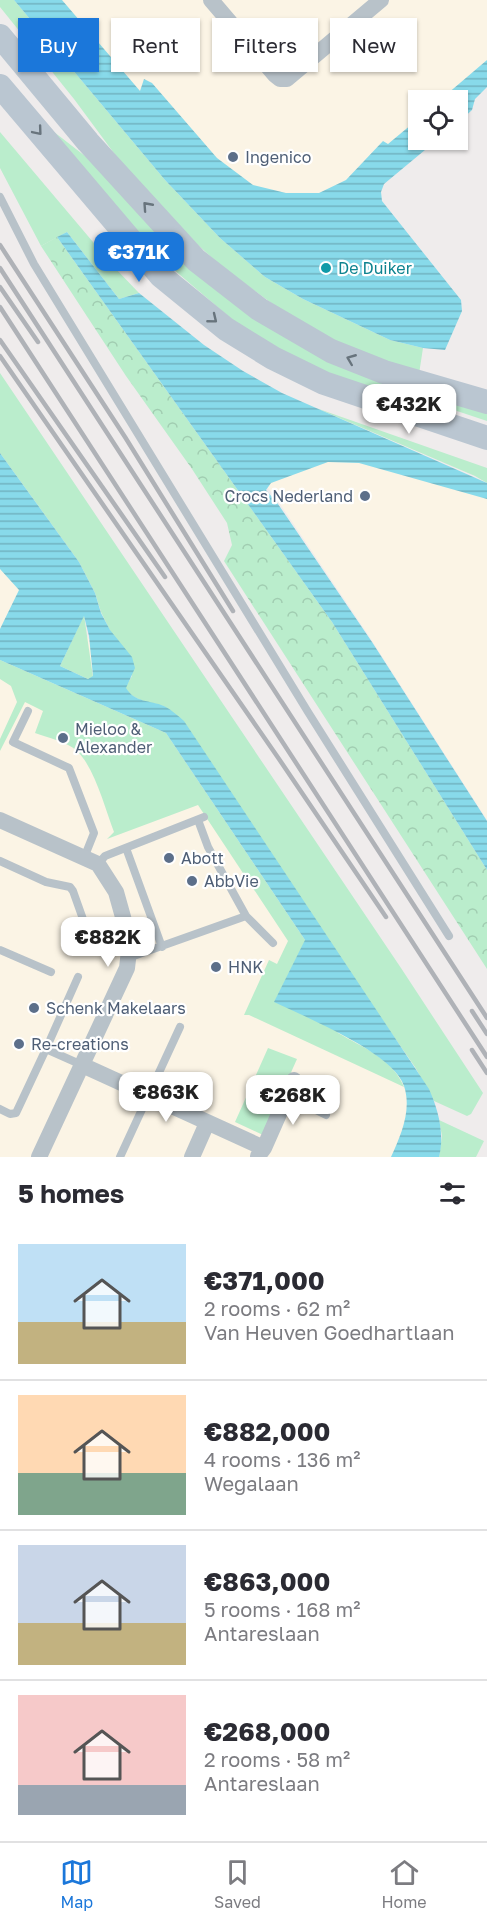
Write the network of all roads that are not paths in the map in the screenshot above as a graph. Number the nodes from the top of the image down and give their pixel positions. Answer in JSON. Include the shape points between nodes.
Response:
{"nodes":[{"id":1,"x":211,"y":0,"type":"edge"},
{"id":2,"x":381,"y":0,"type":"edge"},
{"id":3,"x":0,"y":36,"type":"edge"},
{"id":4,"x":0,"y":86,"type":"edge"},
{"id":5,"x":0,"y":197,"type":"edge"},
{"id":6,"x":487,"y":402,"type":"edge"},
{"id":7,"x":487,"y":438,"type":"edge"},
{"id":8,"x":28,"y":711,"type":"dead end"},
{"id":9,"x":0,"y":819,"type":"edge"},
{"id":10,"x":126,"y":848,"type":"junction"},
{"id":11,"x":0,"y":861,"type":"edge"},
{"id":12,"x":91,"y":861,"type":"junction"},
{"id":13,"x":246,"y":916,"type":"junction"},
{"id":14,"x":449,"y":936,"type":"dead end"},
{"id":15,"x":273,"y":943,"type":"dead end"},
{"id":16,"x":162,"y":946,"type":"junction"},
{"id":17,"x":0,"y":950,"type":"edge"},
{"id":18,"x":94,"y":950,"type":"dead end"},
{"id":19,"x":128,"y":958,"type":"junction"},
{"id":20,"x":51,"y":972,"type":"dead end"},
{"id":21,"x":78,"y":977,"type":"dead end"},
{"id":22,"x":180,"y":1027,"type":"dead end"},
{"id":23,"x":46,"y":1049,"type":"junction"},
{"id":24,"x":82,"y":1065,"type":"junction"},
{"id":25,"x":294,"y":1080,"type":"dead end"},
{"id":26,"x":149,"y":1096,"type":"junction"},
{"id":27,"x":287,"y":1096,"type":"junction"},
{"id":28,"x":0,"y":1109,"type":"edge"},
{"id":29,"x":326,"y":1114,"type":"dead end"},
{"id":30,"x":207,"y":1123,"type":"junction"},
{"id":31,"x":261,"y":1152,"type":"edge"},
{"id":32,"x":39,"y":1157,"type":"edge"},
{"id":33,"x":120,"y":1157,"type":"edge"},
{"id":34,"x":192,"y":1157,"type":"edge"}],
"edges":[{"from":1,"to":2,"type":"street","via":[[280,79],[286,79]]},
{"from":6,"to":3,"type":"main road","one_way":true,"via":[[384,372],[342,355],[259,309],[196,260]]},
{"from":4,"to":7,"type":"main road","one_way":true,"via":[[161,276],[226,329],[324,383]]},
{"from":5,"to":14,"type":"lane","via":[[40,274]]},
{"from":8,"to":12,"type":"lane","via":[[13,742],[69,768],[94,833]]},
{"from":9,"to":12,"type":"street"},
{"from":10,"to":12,"type":"lane"},
{"from":10,"to":13,"type":"lane","via":[[201,819],[208,847]]},
{"from":10,"to":16,"type":"lane"},
{"from":11,"to":18,"type":"lane","via":[[46,882],[70,887]]},
{"from":12,"to":19,"type":"street","via":[[116,892],[130,942]]},
{"from":13,"to":15,"type":"lane"},
{"from":13,"to":16,"type":"lane"},
{"from":16,"to":19,"type":"lane"},
{"from":17,"to":20,"type":"lane"},
{"from":19,"to":24,"type":"street","via":[[127,968]]},
{"from":21,"to":23,"type":"lane"},
{"from":22,"to":26,"type":"lane"},
{"from":23,"to":24,"type":"lane"},
{"from":23,"to":28,"type":"lane","via":[[16,1113]]},
{"from":24,"to":26,"type":"street"},
{"from":24,"to":32,"type":"street"},
{"from":25,"to":27,"type":"street"},
{"from":26,"to":30,"type":"street"},
{"from":26,"to":33,"type":"lane"},
{"from":27,"to":29,"type":"lane"},
{"from":27,"to":31,"type":"street"},
{"from":30,"to":31,"type":"street"},
{"from":30,"to":34,"type":"street"}]}
